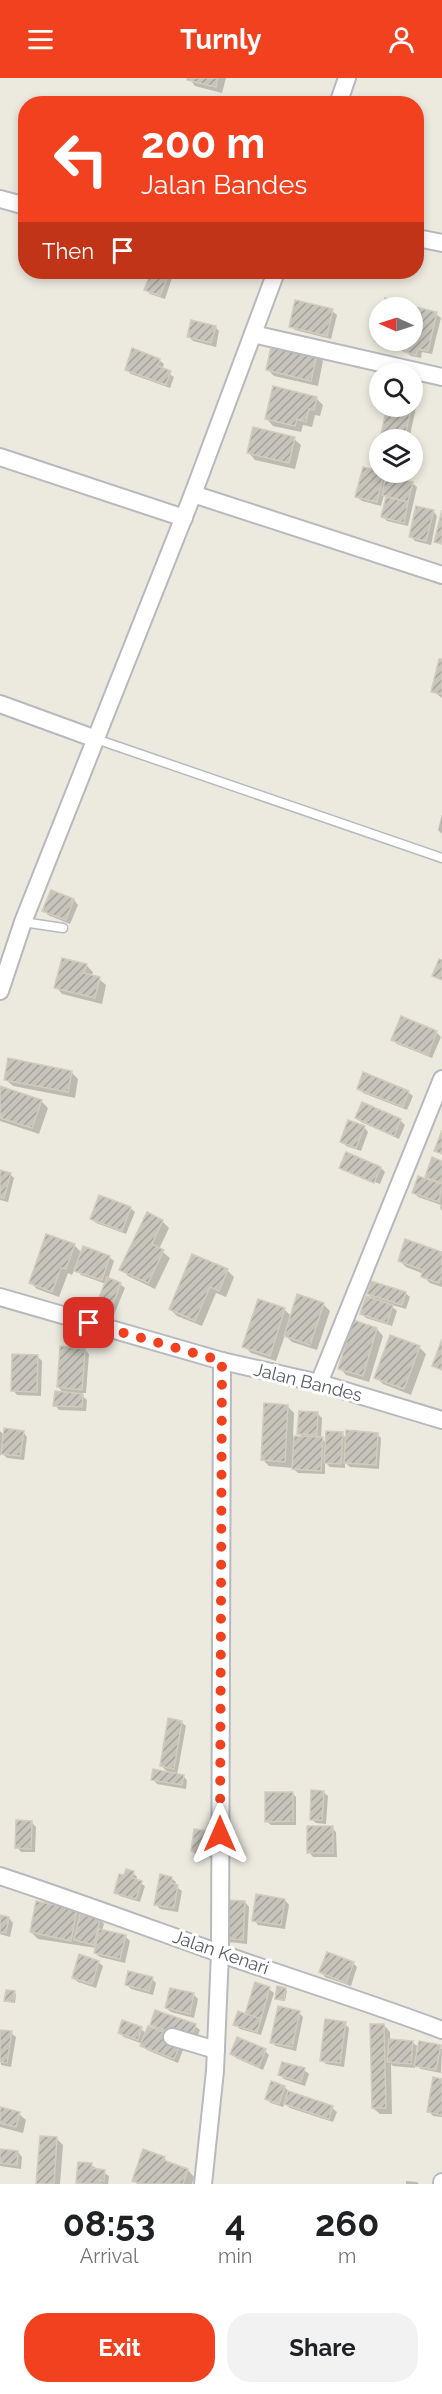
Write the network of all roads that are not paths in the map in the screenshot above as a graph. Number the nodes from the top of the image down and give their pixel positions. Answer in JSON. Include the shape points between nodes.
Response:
{"nodes":[{"id":1,"x":347,"y":78,"type":"edge"},
{"id":2,"x":341,"y":96,"type":"edge"},
{"id":3,"x":0,"y":200,"type":"edge"},
{"id":4,"x":18,"y":204,"type":"edge"},
{"id":5,"x":424,"y":239,"type":"edge"},
{"id":6,"x":442,"y":243,"type":"edge"},
{"id":7,"x":273,"y":279,"type":"edge"},
{"id":8,"x":253,"y":334,"type":"junction"},
{"id":9,"x":442,"y":377,"type":"edge"},
{"id":10,"x":0,"y":457,"type":"edge"},
{"id":11,"x":193,"y":494,"type":"junction"},
{"id":12,"x":184,"y":518,"type":"junction"},
{"id":13,"x":442,"y":575,"type":"edge"},
{"id":14,"x":0,"y":704,"type":"edge"},
{"id":15,"x":96,"y":739,"type":"junction"},
{"id":16,"x":442,"y":858,"type":"edge"},
{"id":17,"x":23,"y":922,"type":"junction"},
{"id":18,"x":63,"y":928,"type":"dead end"},
{"id":19,"x":3,"y":971,"type":"edge"},
{"id":20,"x":0,"y":991,"type":"edge"},
{"id":21,"x":442,"y":1079,"type":"edge"},
{"id":22,"x":0,"y":1297,"type":"edge"},
{"id":23,"x":222,"y":1361,"type":"junction"},
{"id":24,"x":319,"y":1383,"type":"junction"},
{"id":25,"x":442,"y":1420,"type":"edge"},
{"id":26,"x":0,"y":1876,"type":"edge"},
{"id":27,"x":220,"y":1953,"type":"junction"},
{"id":28,"x":442,"y":2030,"type":"edge"},
{"id":29,"x":172,"y":2037,"type":"dead end"},
{"id":30,"x":216,"y":2050,"type":"junction"},
{"id":31,"x":203,"y":2184,"type":"edge"}],
"edges":[{"from":1,"to":2,"type":"street"},
{"from":3,"to":4,"type":"street"},
{"from":5,"to":6,"type":"street"},
{"from":7,"to":8,"type":"street"},
{"from":8,"to":9,"type":"street"},
{"from":8,"to":11,"type":"street"},
{"from":10,"to":12,"type":"street"},
{"from":11,"to":12,"type":"street"},
{"from":11,"to":13,"type":"street"},
{"from":12,"to":15,"type":"street"},
{"from":14,"to":15,"type":"street"},
{"from":15,"to":16,"type":"lane"},
{"from":15,"to":17,"type":"street"},
{"from":17,"to":18,"type":"lane"},
{"from":17,"to":19,"type":"street"},
{"from":19,"to":20,"type":"street"},
{"from":21,"to":24,"type":"street"},
{"from":22,"to":23,"type":"street","name":"Jalan Bandes"},
{"from":23,"to":24,"type":"street","name":"Jalan Bandes"},
{"from":23,"to":27,"type":"street"},
{"from":24,"to":25,"type":"street","name":"Jalan Bandes"},
{"from":26,"to":27,"type":"street","name":"Jalan Kenari"},
{"from":27,"to":28,"type":"street","name":"Jalan Kenari"},
{"from":27,"to":30,"type":"street"},
{"from":29,"to":30,"type":"street"},
{"from":30,"to":31,"type":"street"}]}
